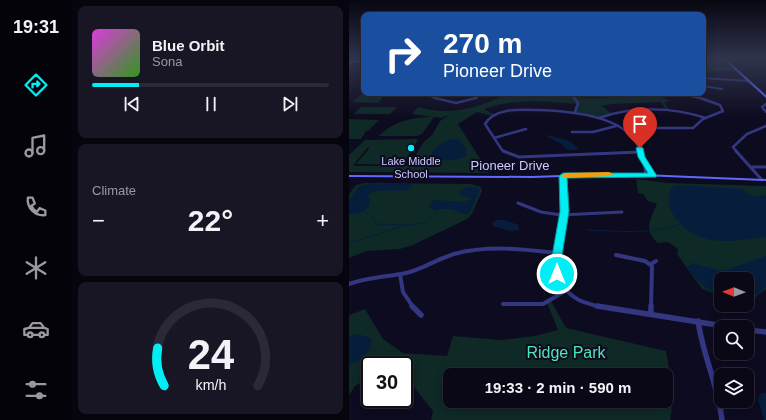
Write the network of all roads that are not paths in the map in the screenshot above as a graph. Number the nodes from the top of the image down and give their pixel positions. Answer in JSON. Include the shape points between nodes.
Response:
{"nodes":[{"id":1,"x":706,"y":78,"type":"edge"},
{"id":2,"x":744,"y":78,"type":"edge"},
{"id":3,"x":748,"y":81,"type":"junction"},
{"id":4,"x":706,"y":86,"type":"edge"},
{"id":5,"x":722,"y":89,"type":"dead end"},
{"id":6,"x":431,"y":96,"type":"edge"},
{"id":7,"x":479,"y":96,"type":"edge"},
{"id":8,"x":572,"y":96,"type":"edge"},
{"id":9,"x":688,"y":96,"type":"edge"},
{"id":10,"x":766,"y":97,"type":"edge"},
{"id":11,"x":766,"y":104,"type":"edge"},
{"id":12,"x":575,"y":112,"type":"junction"},
{"id":13,"x":766,"y":112,"type":"edge"},
{"id":14,"x":599,"y":118,"type":"junction"},
{"id":15,"x":706,"y":118,"type":"junction"},
{"id":16,"x":616,"y":126,"type":"junction"},
{"id":17,"x":766,"y":126,"type":"edge"},
{"id":18,"x":526,"y":129,"type":"dead end"},
{"id":19,"x":572,"y":132,"type":"dead end"},
{"id":20,"x":627,"y":133,"type":"junction"},
{"id":21,"x":494,"y":138,"type":"junction"},
{"id":22,"x":640,"y":152,"type":"junction"},
{"id":23,"x":644,"y":161,"type":"junction"},
{"id":24,"x":751,"y":167,"type":"junction"},
{"id":25,"x":766,"y":167,"type":"edge"},
{"id":26,"x":646,"y":175,"type":"junction"},
{"id":27,"x":349,"y":176,"type":"edge"},
{"id":28,"x":563,"y":176,"type":"junction"},
{"id":29,"x":653,"y":176,"type":"junction"},
{"id":30,"x":764,"y":180,"type":"edge"},
{"id":31,"x":518,"y":203,"type":"dead end"},
{"id":32,"x":621,"y":212,"type":"dead end"},
{"id":33,"x":564,"y":215,"type":"junction"},
{"id":34,"x":557,"y":253,"type":"junction"},
{"id":35,"x":616,"y":255,"type":"dead end"},
{"id":36,"x":656,"y":261,"type":"dead end"},
{"id":37,"x":651,"y":264,"type":"junction"},
{"id":38,"x":400,"y":274,"type":"junction"},
{"id":39,"x":349,"y":284,"type":"edge"},
{"id":40,"x":567,"y":290,"type":"junction"},
{"id":41,"x":503,"y":304,"type":"dead end"},
{"id":42,"x":651,"y":313,"type":"junction"},
{"id":43,"x":421,"y":315,"type":"dead end"},
{"id":44,"x":698,"y":321,"type":"junction"},
{"id":45,"x":714,"y":324,"type":"edge"},
{"id":46,"x":754,"y":331,"type":"edge"},
{"id":47,"x":766,"y":332,"type":"edge"},
{"id":48,"x":722,"y":420,"type":"edge"}],
"edges":[{"from":1,"to":3,"type":"street"},
{"from":2,"to":3,"type":"street"},
{"from":3,"to":10,"type":"street"},
{"from":4,"to":5,"type":"street"},
{"from":6,"to":7,"type":"street","via":[[440,101],[454,102]]},
{"from":8,"to":12,"type":"street","via":[[578,102]]},
{"from":9,"to":15,"type":"street","via":[[712,101],[723,108],[721,112]]},
{"from":11,"to":13,"type":"street","via":[[762,107]]},
{"from":12,"to":14,"type":"street"},
{"from":12,"to":21,"type":"street","via":[[523,110],[499,113],[485,124]]},
{"from":14,"to":15,"type":"street","via":[[619,112],[667,110],[688,112]]},
{"from":14,"to":16,"type":"street"},
{"from":15,"to":20,"type":"street","via":[[693,128],[649,128]]},
{"from":16,"to":19,"type":"street","via":[[593,132]]},
{"from":16,"to":20,"type":"street"},
{"from":17,"to":24,"type":"street","via":[[750,132],[733,146]]},
{"from":18,"to":21,"type":"street"},
{"from":20,"to":22,"type":"street","via":[[638,144]]},
{"from":21,"to":22,"type":"street","via":[[505,152],[523,158]]},
{"from":22,"to":23,"type":"street"},
{"from":23,"to":26,"type":"street"},
{"from":23,"to":29,"type":"street"},
{"from":24,"to":25,"type":"street"},
{"from":24,"to":30,"type":"street"},
{"from":26,"to":28,"type":"street","name":"Pioneer Drive"},
{"from":26,"to":29,"type":"street","name":"Pioneer Drive"},
{"from":27,"to":28,"type":"street","name":"Pioneer Drive"},
{"from":28,"to":33,"type":"street"},
{"from":29,"to":30,"type":"street","name":"Pioneer Drive"},
{"from":31,"to":33,"type":"street","via":[[545,214]]},
{"from":32,"to":33,"type":"street"},
{"from":33,"to":34,"type":"street"},
{"from":34,"to":38,"type":"street","via":[[467,251]]},
{"from":34,"to":40,"type":"street","via":[[557,274]]},
{"from":35,"to":37,"type":"street"},
{"from":36,"to":37,"type":"street"},
{"from":37,"to":42,"type":"street"},
{"from":38,"to":39,"type":"street","via":[[368,278]]},
{"from":38,"to":43,"type":"street","via":[[404,298]]},
{"from":40,"to":41,"type":"street","via":[[543,304]]},
{"from":40,"to":42,"type":"street","via":[[579,300],[600,307]]},
{"from":42,"to":44,"type":"street"},
{"from":44,"to":45,"type":"street"},
{"from":44,"to":48,"type":"street","via":[[700,338],[719,400]]},
{"from":46,"to":47,"type":"street"}]}
